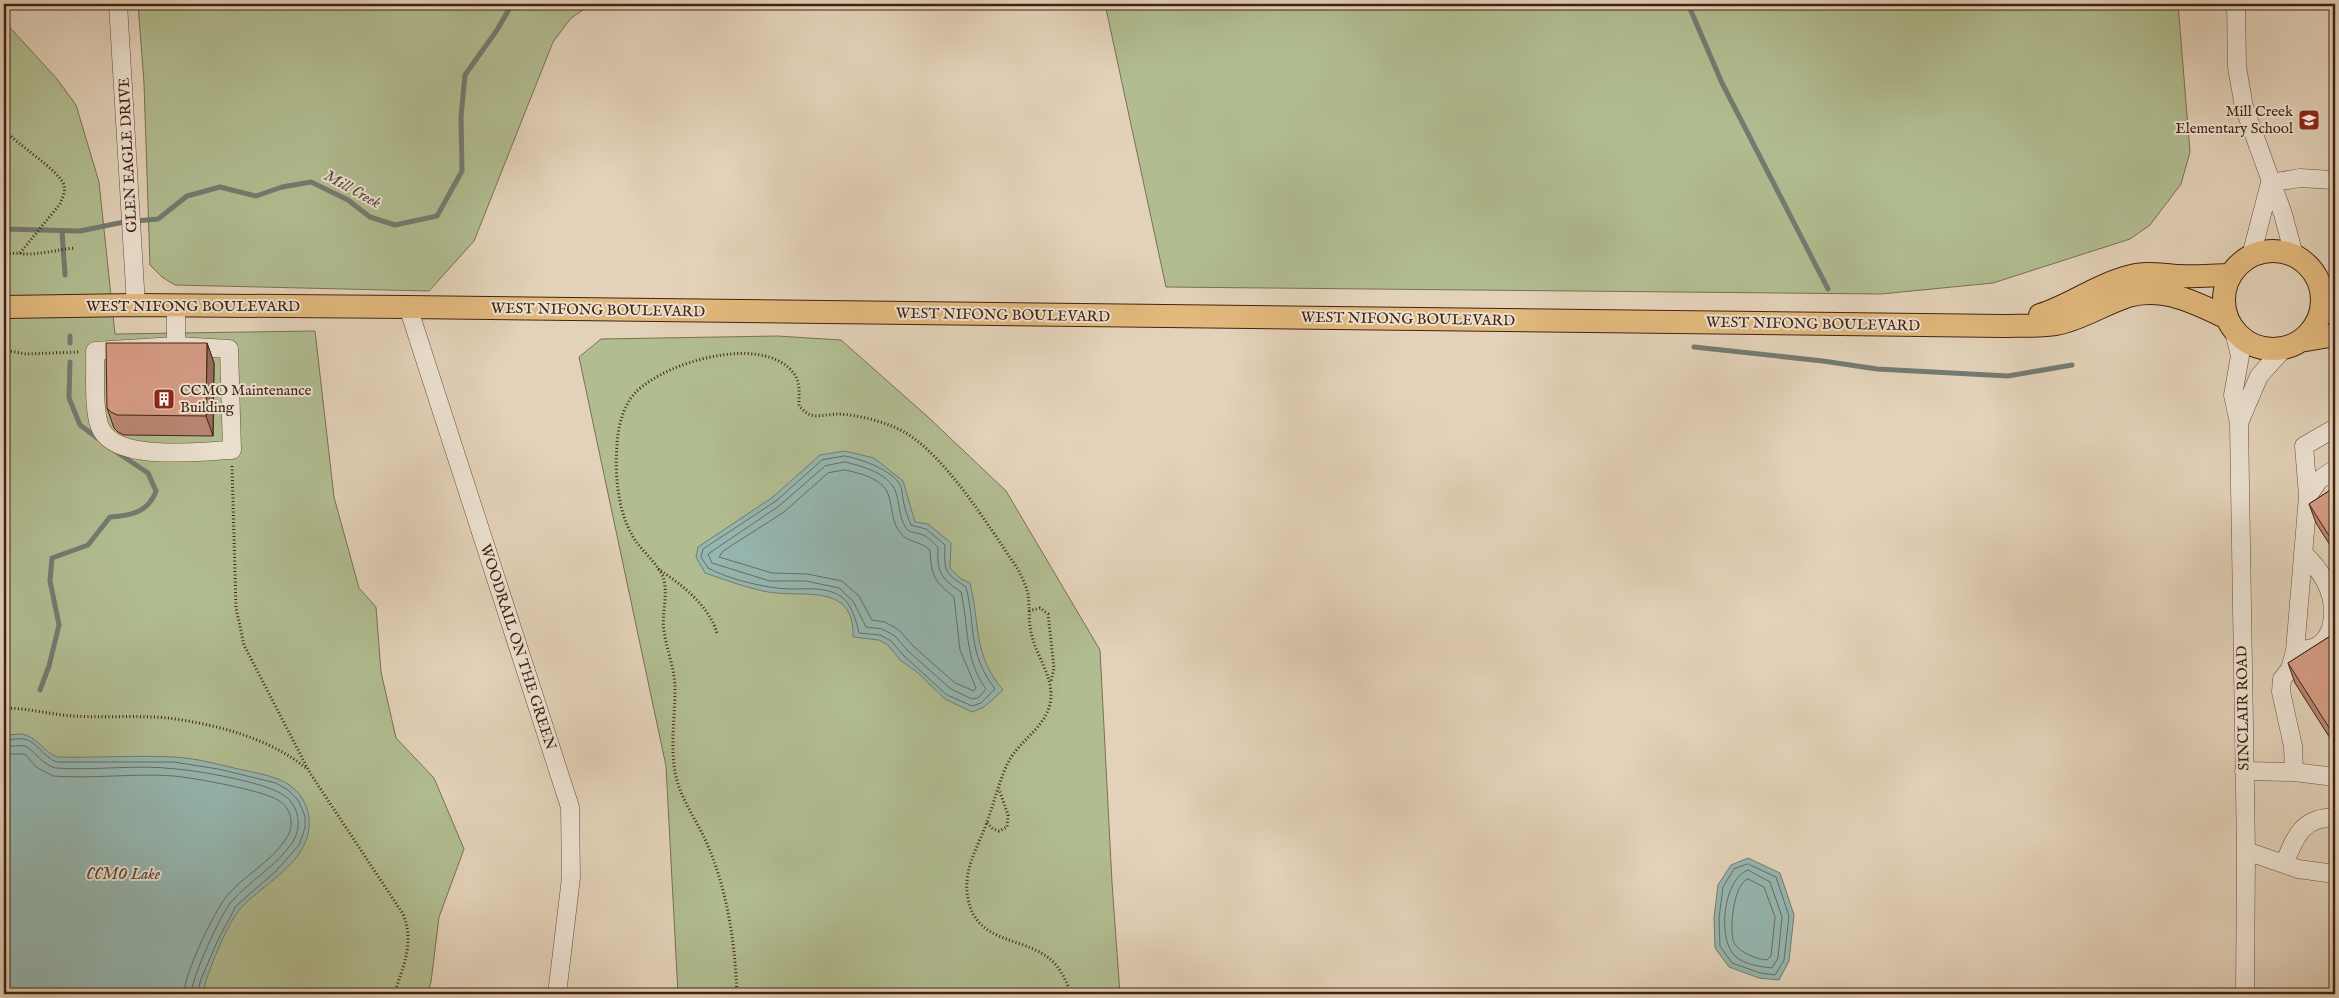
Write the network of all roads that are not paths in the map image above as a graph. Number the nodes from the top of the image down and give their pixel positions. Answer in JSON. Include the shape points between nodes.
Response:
{"nodes":[{"id":1,"x":118,"y":4,"type":"edge"},
{"id":2,"x":2236,"y":4,"type":"edge"},
{"id":3,"x":2335,"y":182,"type":"edge"},
{"id":4,"x":2270,"y":183,"type":"junction"},
{"id":5,"x":2294,"y":255,"type":"junction"},
{"id":6,"x":2251,"y":256,"type":"junction"},
{"id":7,"x":2230,"y":275,"type":"junction"},
{"id":8,"x":2328,"y":295,"type":"edge"},
{"id":9,"x":136,"y":305,"type":"junction"},
{"id":10,"x":176,"y":306,"type":"junction"},
{"id":11,"x":4,"y":307,"type":"edge"},
{"id":12,"x":408,"y":307,"type":"junction"},
{"id":13,"x":2230,"y":324,"type":"junction"},
{"id":14,"x":2003,"y":326,"type":"junction"},
{"id":15,"x":2335,"y":335,"type":"edge"},
{"id":16,"x":2293,"y":344,"type":"junction"},
{"id":17,"x":176,"y":346,"type":"junction"},
{"id":18,"x":2239,"y":423,"type":"junction"},
{"id":19,"x":2335,"y":428,"type":"edge"},
{"id":20,"x":2335,"y":469,"type":"edge"},
{"id":21,"x":2308,"y":496,"type":"junction"},
{"id":22,"x":2303,"y":553,"type":"junction"},
{"id":23,"x":2295,"y":651,"type":"junction"},
{"id":24,"x":2244,"y":770,"type":"junction"},
{"id":25,"x":2294,"y":772,"type":"junction"},
{"id":26,"x":2335,"y":777,"type":"edge"},
{"id":27,"x":2335,"y":817,"type":"edge"},
{"id":28,"x":2246,"y":851,"type":"junction"},
{"id":29,"x":2284,"y":864,"type":"junction"},
{"id":30,"x":2335,"y":874,"type":"edge"},
{"id":31,"x":556,"y":994,"type":"edge"},
{"id":32,"x":2245,"y":994,"type":"edge"}],
"edges":[{"from":1,"to":9,"type":"street","name":"GLEN EAGLE DRIVE"},
{"from":2,"to":4,"type":"street","via":[[2237,67],[2244,107]]},
{"from":3,"to":4,"type":"street","via":[[2300,178]]},
{"from":4,"to":5,"type":"street","via":[[2283,214]]},
{"from":4,"to":6,"type":"street"},
{"from":5,"to":6,"type":"main road","via":[[2272,251]]},
{"from":5,"to":8,"type":"main road","via":[[2311,269]]},
{"from":6,"to":7,"type":"main road"},
{"from":7,"to":13,"type":"main road","via":[[2224,296]]},
{"from":7,"to":14,"type":"main road","name":"WEST NIFONG BOULEVARD","via":[[2180,276],[2152,272],[2123,278],[2058,310]]},
{"from":8,"to":16,"type":"main road","via":[[2311,332]]},
{"from":9,"to":10,"type":"main road","name":"WEST NIFONG BOULEVARD"},
{"from":9,"to":11,"type":"main road","name":"WEST NIFONG BOULEVARD"},
{"from":10,"to":12,"type":"main road","name":"WEST NIFONG BOULEVARD"},
{"from":10,"to":17,"type":"street"},
{"from":12,"to":14,"type":"main road","name":"WEST NIFONG BOULEVARD"},
{"from":12,"to":31,"type":"street","name":"WOODRAIL ON THE GREEN","via":[[570,808],[571,878]]},
{"from":13,"to":14,"type":"main road","name":"WEST NIFONG BOULEVARD","via":[[2190,300],[2161,294],[2128,296],[2089,314],[2056,324]]},
{"from":13,"to":16,"type":"main road","via":[[2245,341],[2258,347],[2273,349]]},
{"from":13,"to":18,"type":"street","name":"SINCLAIR ROAD","via":[[2240,356],[2233,395]]},
{"from":15,"to":16,"type":"main road"},
{"from":16,"to":18,"type":"street","name":"SINCLAIR ROAD","via":[[2258,376]]},
{"from":17,"to":17,"type":"street","via":[[229,349],[232,450],[149,452],[118,444],[102,431],[95,351]]},
{"from":18,"to":24,"type":"street","name":"SINCLAIR ROAD"},
{"from":19,"to":21,"type":"street","via":[[2304,446]]},
{"from":20,"to":21,"type":"street","via":[[2319,480]]},
{"from":21,"to":22,"type":"street"},
{"from":22,"to":23,"type":"street"},
{"from":22,"to":23,"type":"street","via":[[2325,577],[2332,592],[2334,621],[2327,640],[2321,646]]},
{"from":23,"to":25,"type":"street","via":[[2290,669],[2282,679],[2281,692],[2293,746]]},
{"from":24,"to":25,"type":"street"},
{"from":24,"to":28,"type":"street","name":"SINCLAIR ROAD"},
{"from":25,"to":26,"type":"street"},
{"from":27,"to":29,"type":"street","via":[[2306,823]]},
{"from":28,"to":29,"type":"street"},
{"from":28,"to":32,"type":"street","name":"SINCLAIR ROAD"},
{"from":29,"to":30,"type":"street"}]}
